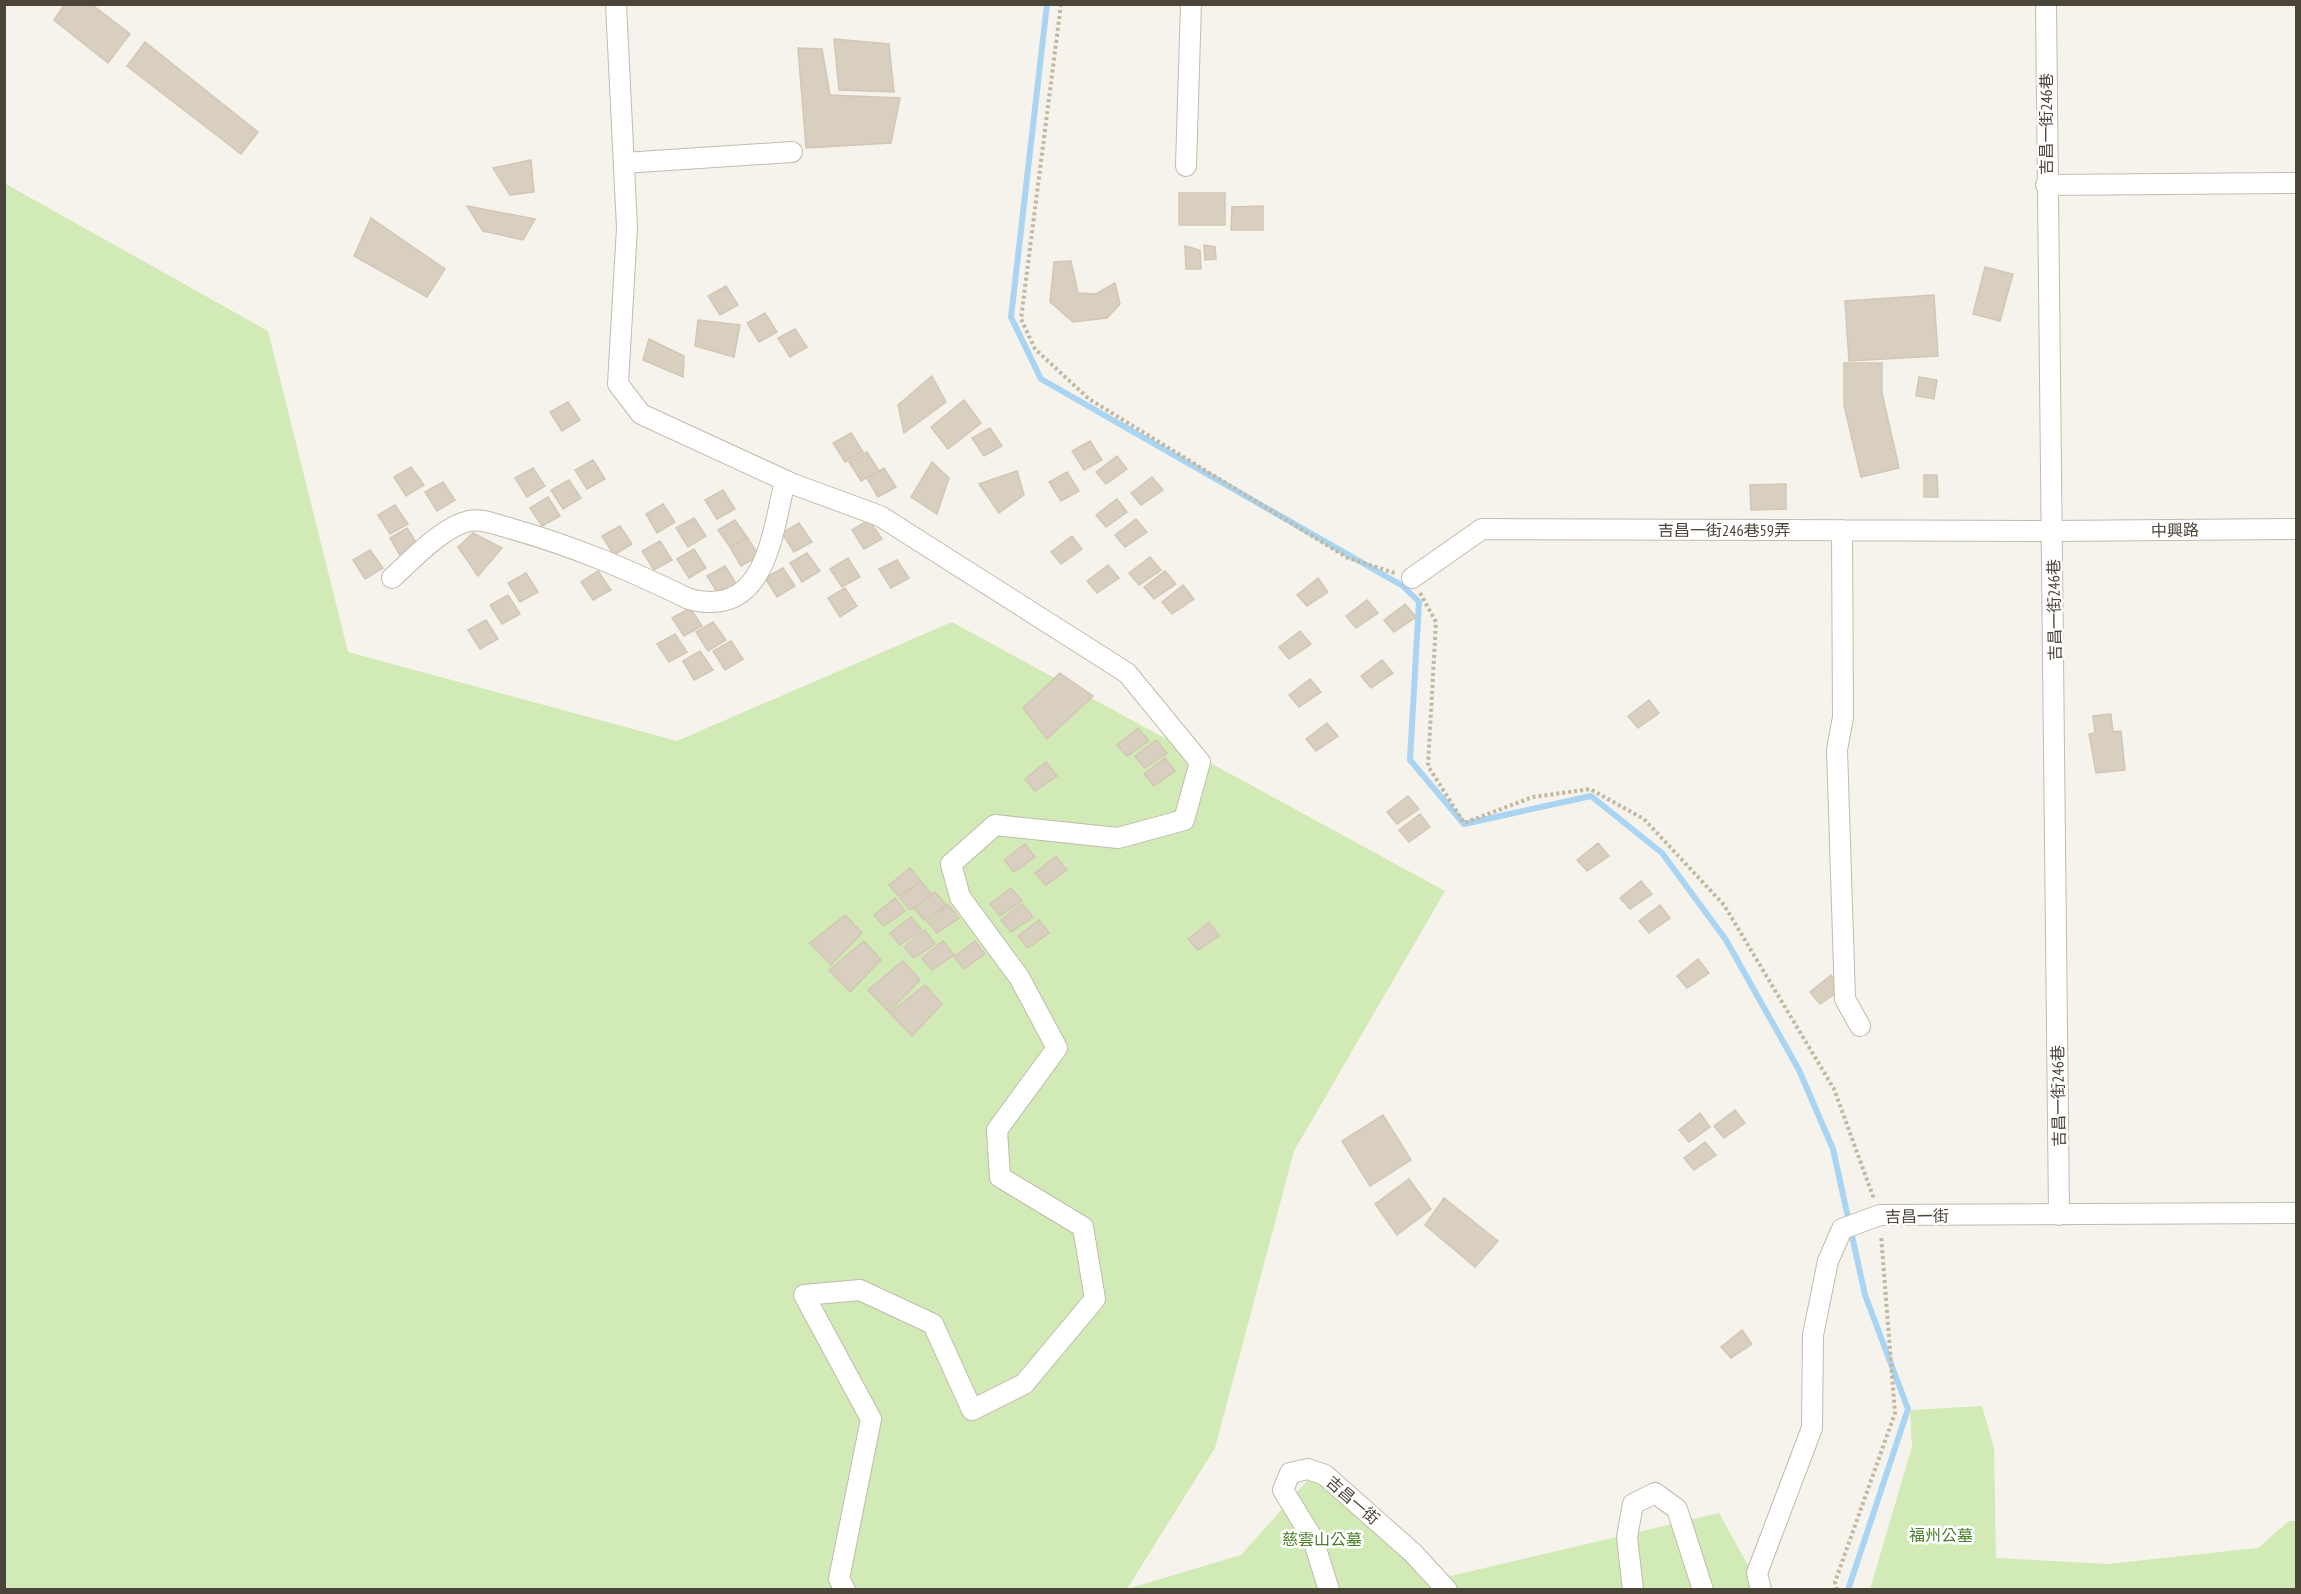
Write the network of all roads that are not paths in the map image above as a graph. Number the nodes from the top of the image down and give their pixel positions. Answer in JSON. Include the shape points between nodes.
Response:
{"nodes":[{"id":1,"x":616,"y":4,"type":"edge"},
{"id":2,"x":1191,"y":4,"type":"edge"},
{"id":3,"x":2046,"y":4,"type":"edge"},
{"id":4,"x":792,"y":152,"type":"dead end"},
{"id":5,"x":624,"y":163,"type":"junction"},
{"id":6,"x":1186,"y":166,"type":"dead end"},
{"id":7,"x":2296,"y":183,"type":"edge"},
{"id":8,"x":2046,"y":185,"type":"junction"},
{"id":9,"x":785,"y":481,"type":"junction"},
{"id":10,"x":2296,"y":529,"type":"edge"},
{"id":11,"x":1842,"y":530,"type":"junction"},
{"id":12,"x":2053,"y":531,"type":"junction"},
{"id":13,"x":392,"y":578,"type":"dead end"},
{"id":14,"x":1412,"y":578,"type":"road end"},
{"id":15,"x":1860,"y":1026,"type":"dead end"},
{"id":16,"x":2296,"y":1213,"type":"edge"},
{"id":17,"x":2059,"y":1215,"type":"junction"},
{"id":18,"x":845,"y":1590,"type":"edge"},
{"id":19,"x":1329,"y":1590,"type":"edge"},
{"id":20,"x":1447,"y":1590,"type":"edge"},
{"id":21,"x":1633,"y":1590,"type":"edge"},
{"id":22,"x":1703,"y":1590,"type":"edge"},
{"id":23,"x":1761,"y":1590,"type":"edge"}],
"edges":[{"from":1,"to":5,"type":"street"},
{"from":2,"to":6,"type":"street"},
{"from":3,"to":8,"type":"street","name":"吉昌一街246巷"},
{"from":4,"to":5,"type":"street"},
{"from":5,"to":9,"type":"street","via":[[627,228],[618,384],[641,414]]},
{"from":7,"to":8,"type":"street"},
{"from":8,"to":12,"type":"street","name":"吉昌一街246巷"},
{"from":9,"to":13,"type":"street","via":[[761,570],[745,590],[729,600],[689,599],[596,555],[477,520],[448,532]]},
{"from":9,"to":18,"type":"street","via":[[880,516],[1128,673],[1200,762],[1184,820],[1118,838],[995,825],[951,864],[960,897],[1019,977],[1057,1048],[997,1130],[1000,1177],[1083,1227],[1095,1299],[1024,1384],[972,1410],[933,1324],[860,1290],[804,1294],[871,1419],[838,1579]]},
{"from":10,"to":12,"type":"street","name":"中興路"},
{"from":11,"to":12,"type":"street","name":"吉昌一街246巷59弄"},
{"from":11,"to":14,"type":"street","name":"吉昌一街246巷59弄","via":[[1482,529]]},
{"from":11,"to":15,"type":"street","via":[[1843,717],[1837,750],[1845,999]]},
{"from":12,"to":17,"type":"street","name":"吉昌一街246巷"},
{"from":16,"to":17,"type":"street","name":"吉昌一街"},
{"from":17,"to":23,"type":"street","name":"吉昌一街","via":[[1880,1215],[1842,1229],[1828,1261],[1813,1335],[1812,1428],[1757,1573]]},
{"from":19,"to":20,"type":"street","name":"吉昌一街","via":[[1313,1539],[1283,1490],[1290,1473],[1308,1469],[1325,1475],[1413,1553]]},
{"from":21,"to":22,"type":"street","via":[[1627,1537],[1633,1504],[1655,1494],[1677,1509]]}]}
